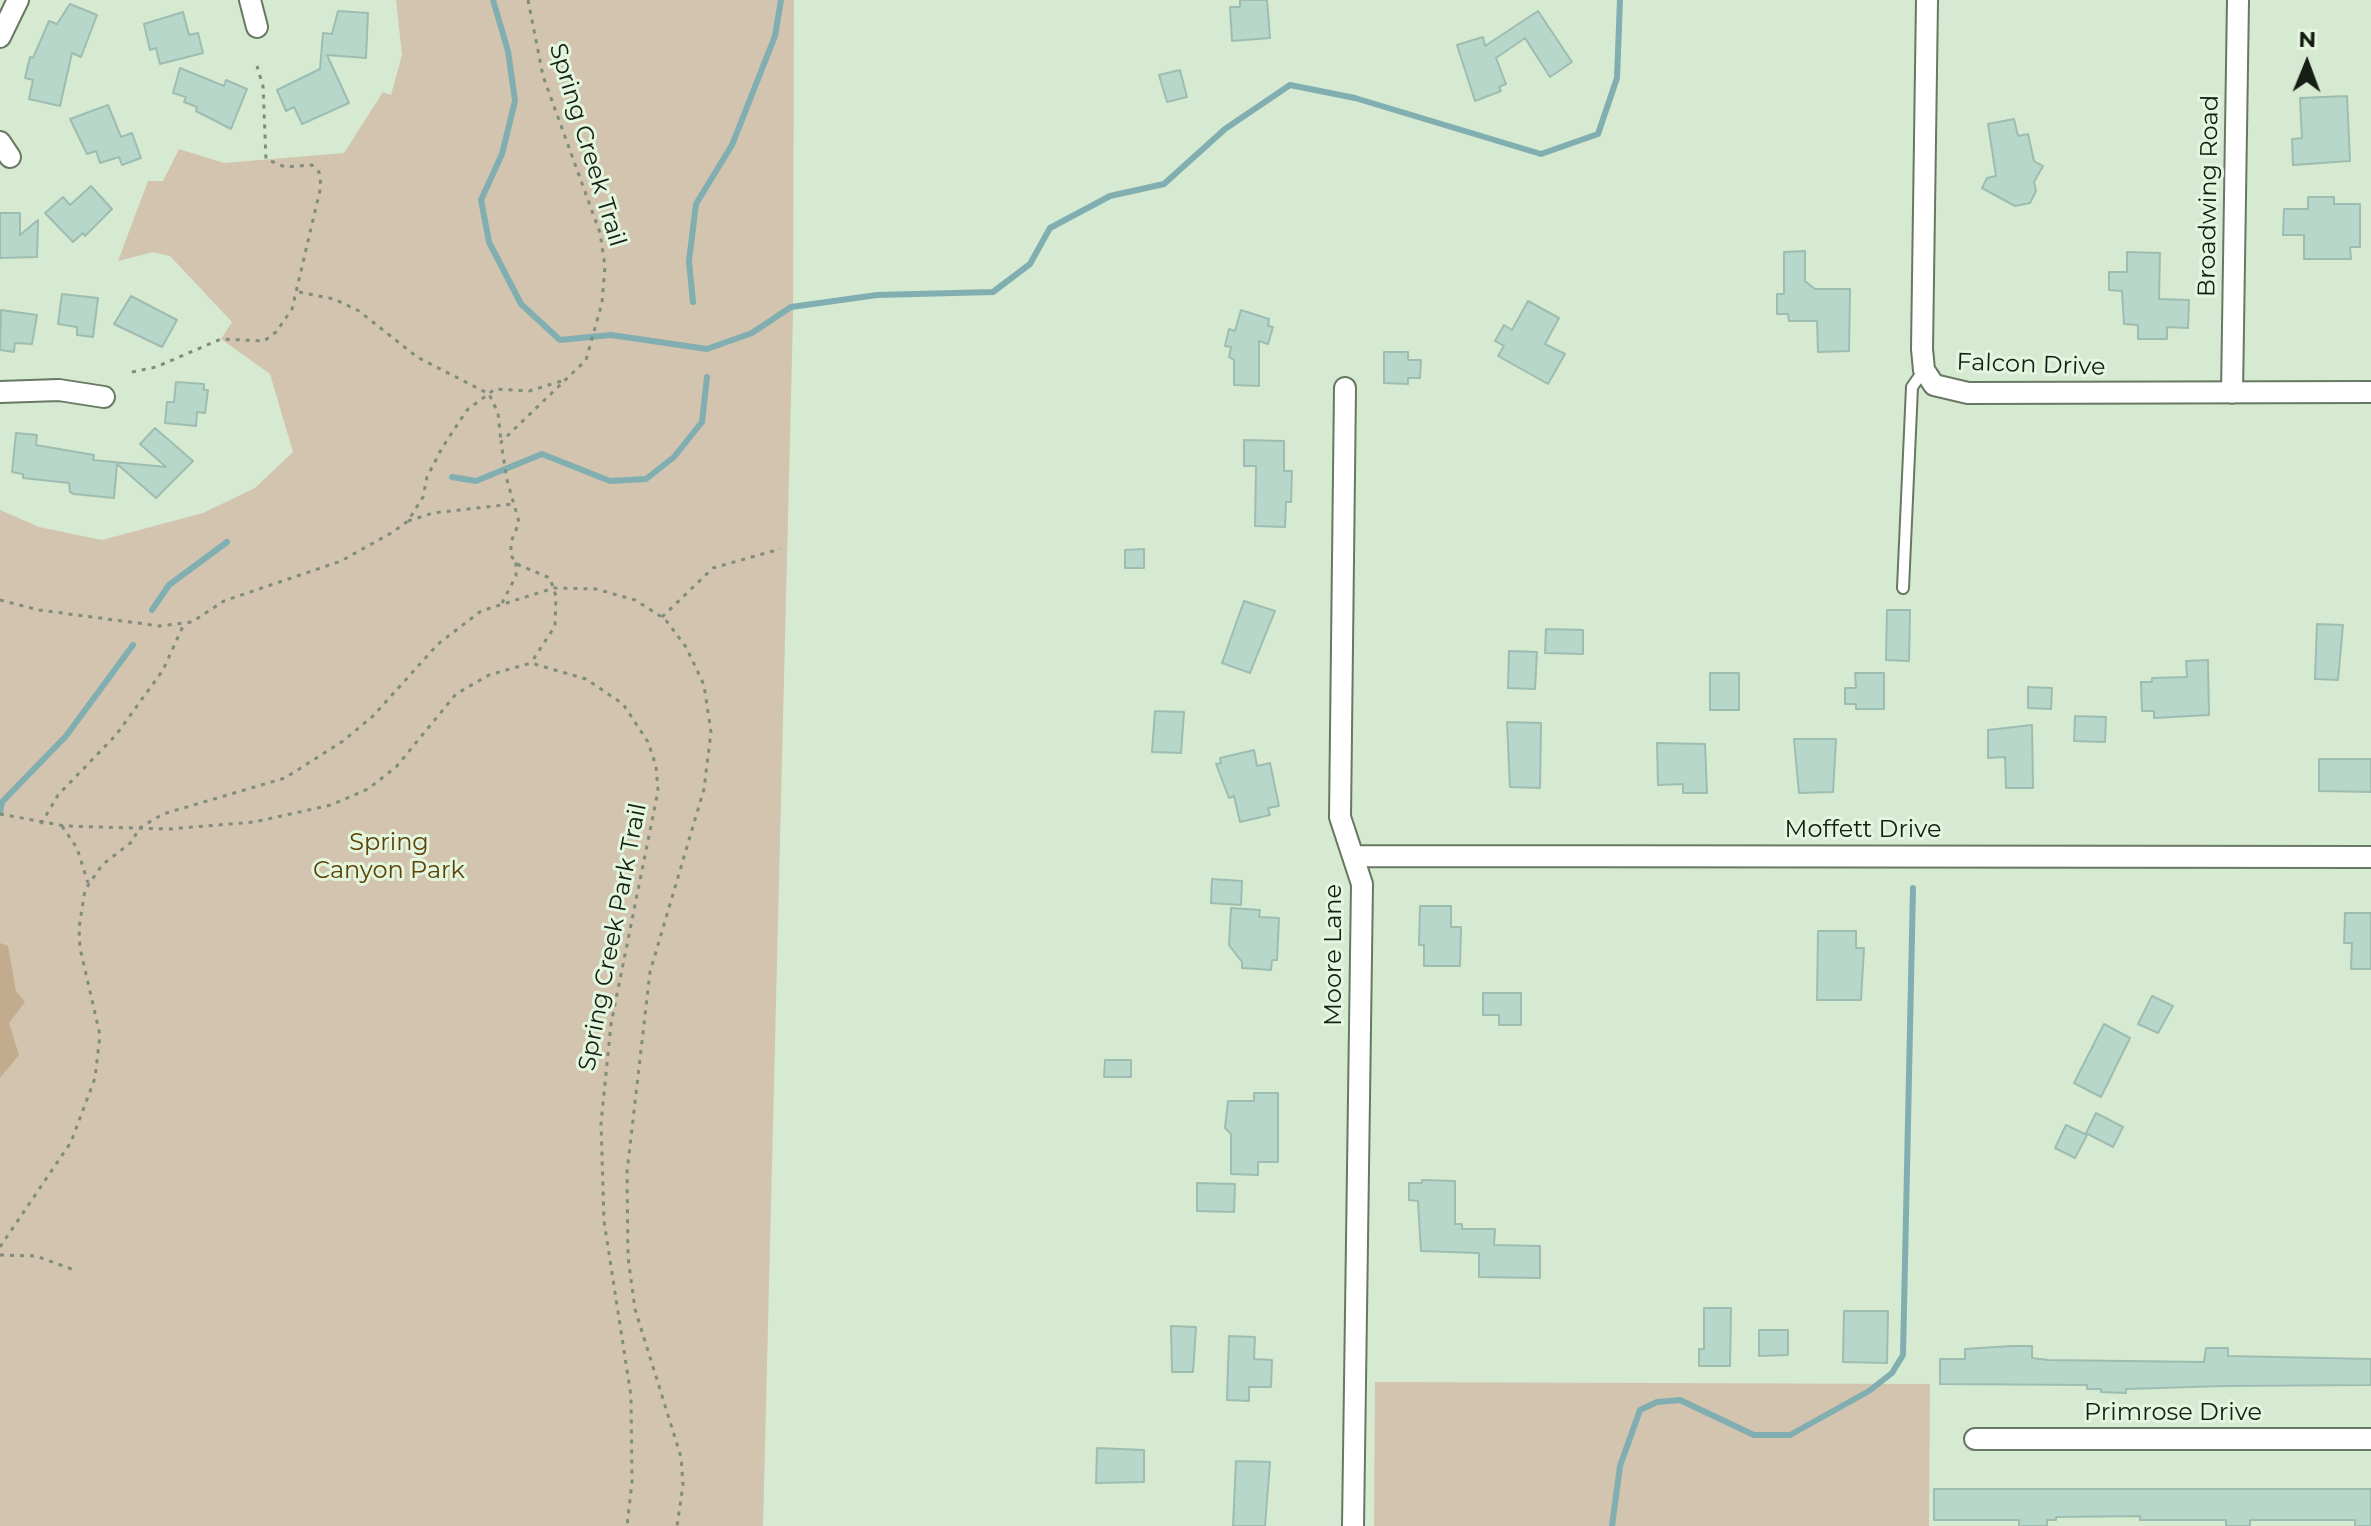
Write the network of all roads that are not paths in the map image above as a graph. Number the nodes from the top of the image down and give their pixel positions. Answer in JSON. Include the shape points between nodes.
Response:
{"nodes":[{"id":1,"x":18,"y":0,"type":"edge"},
{"id":2,"x":250,"y":0,"type":"edge"},
{"id":3,"x":1927,"y":0,"type":"edge"},
{"id":4,"x":2238,"y":0,"type":"edge"},
{"id":5,"x":257,"y":27,"type":"dead end"},
{"id":6,"x":0,"y":37,"type":"edge"},
{"id":7,"x":1924,"y":370,"type":"junction"},
{"id":8,"x":1345,"y":388,"type":"dead end"},
{"id":9,"x":0,"y":392,"type":"edge"},
{"id":10,"x":2371,"y":392,"type":"edge"},
{"id":11,"x":2232,"y":393,"type":"junction"},
{"id":12,"x":104,"y":397,"type":"dead end"},
{"id":13,"x":1903,"y":588,"type":"dead end"},
{"id":14,"x":1355,"y":856,"type":"junction"},
{"id":15,"x":2371,"y":857,"type":"edge"},
{"id":16,"x":1975,"y":1439,"type":"dead end"},
{"id":17,"x":2371,"y":1439,"type":"edge"},
{"id":18,"x":1353,"y":1526,"type":"edge"}],
"edges":[{"from":1,"to":6,"type":"street"},
{"from":2,"to":5,"type":"street"},
{"from":3,"to":7,"type":"street","name":"Falcon Drive"},
{"from":4,"to":11,"type":"street","name":"Broadwing Road"},
{"from":7,"to":11,"type":"street","name":"Falcon Drive","via":[[1934,385],[1968,393]]},
{"from":7,"to":13,"type":"lane","via":[[1912,387]]},
{"from":8,"to":14,"type":"street","name":"Moore Lane","via":[[1340,817]]},
{"from":9,"to":12,"type":"street","via":[[59,390]]},
{"from":10,"to":11,"type":"street","name":"Falcon Drive"},
{"from":14,"to":15,"type":"street","name":"Moffett Drive"},
{"from":14,"to":18,"type":"street","name":"Moore Lane","via":[[1362,884]]},
{"from":16,"to":17,"type":"street","name":"Primrose Drive"}]}
